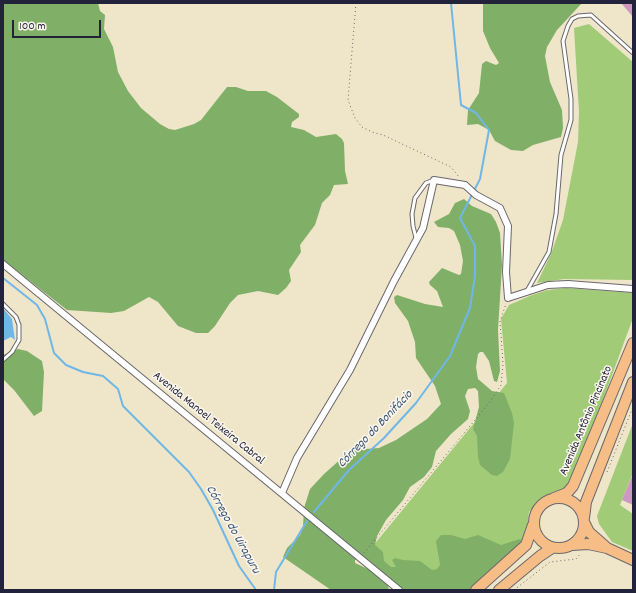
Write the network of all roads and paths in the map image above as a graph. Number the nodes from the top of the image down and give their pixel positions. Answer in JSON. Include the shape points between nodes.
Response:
{"nodes":[{"id":1,"x":356,"y":3,"type":"edge"},
{"id":2,"x":633,"y":53,"type":"edge"},
{"id":3,"x":434,"y":180,"type":"junction"},
{"id":4,"x":468,"y":187,"type":"junction"},
{"id":5,"x":417,"y":239,"type":"junction"},
{"id":6,"x":3,"y":264,"type":"edge"},
{"id":7,"x":633,"y":289,"type":"edge"},
{"id":8,"x":527,"y":292,"type":"junction"},
{"id":9,"x":508,"y":298,"type":"junction"},
{"id":10,"x":3,"y":304,"type":"edge"},
{"id":11,"x":633,"y":343,"type":"edge"},
{"id":12,"x":3,"y":360,"type":"edge"},
{"id":13,"x":633,"y":382,"type":"edge"},
{"id":14,"x":282,"y":493,"type":"junction"},
{"id":15,"x":554,"y":498,"type":"junction"},
{"id":16,"x":584,"y":520,"type":"junction"},
{"id":17,"x":533,"y":525,"type":"junction"},
{"id":18,"x":572,"y":545,"type":"junction"},
{"id":19,"x":552,"y":548,"type":"junction"},
{"id":20,"x":607,"y":548,"type":"junction"},
{"id":21,"x":361,"y":557,"type":"junction"},
{"id":22,"x":633,"y":560,"type":"edge"},
{"id":23,"x":399,"y":590,"type":"edge"},
{"id":24,"x":476,"y":590,"type":"edge"},
{"id":25,"x":499,"y":590,"type":"edge"}],
"edges":[{"from":1,"to":4,"type":"path","via":[[348,100],[356,118],[362,127],[452,167]]},
{"from":2,"to":8,"type":"lane","via":[[591,15],[578,16],[572,19],[568,26],[563,40],[571,99],[571,120],[561,155],[556,214],[549,252]]},
{"from":3,"to":4,"type":"street"},
{"from":3,"to":5,"type":"street","via":[[423,228]]},
{"from":3,"to":5,"type":"lane","via":[[426,183],[415,198],[412,226]]},
{"from":4,"to":9,"type":"street","via":[[476,195],[500,208],[508,226]]},
{"from":5,"to":14,"type":"street","via":[[390,287],[350,370],[297,458]]},
{"from":6,"to":14,"type":"street","name":"Avenida Manoel Teixeira Cabral"},
{"from":7,"to":8,"type":"street","via":[[568,284],[548,285]]},
{"from":8,"to":9,"type":"street"},
{"from":9,"to":21,"type":"path","via":[[500,321],[503,364],[501,385],[490,402]]},
{"from":10,"to":12,"type":"lane","via":[[16,317],[19,325],[19,340],[12,352]]},
{"from":11,"to":15,"type":"main road","name":"Avenida Antônio Pincinato","via":[[573,486],[567,493]]},
{"from":13,"to":16,"type":"main road","via":[[586,502]]},
{"from":14,"to":21,"type":"street","name":"Avenida Manoel Teixeira Cabral"},
{"from":15,"to":16,"type":"main road","via":[[569,500],[581,510]]},
{"from":15,"to":17,"type":"main road","name":"Avenida Antônio Pincinato","via":[[541,505]]},
{"from":16,"to":18,"type":"main road","via":[[581,535]]},
{"from":16,"to":20,"type":"main road","via":[[589,532]]},
{"from":17,"to":19,"type":"main road","via":[[539,540]]},
{"from":17,"to":24,"type":"main road","name":"Avenida Antônio Pincinato","via":[[526,545]]},
{"from":18,"to":19,"type":"main road","via":[[559,549]]},
{"from":18,"to":20,"type":"main road","via":[[588,544]]},
{"from":19,"to":25,"type":"main road"},
{"from":20,"to":22,"type":"main road"},
{"from":21,"to":23,"type":"street","name":"Avenida Manoel Teixeira Cabral"}]}
